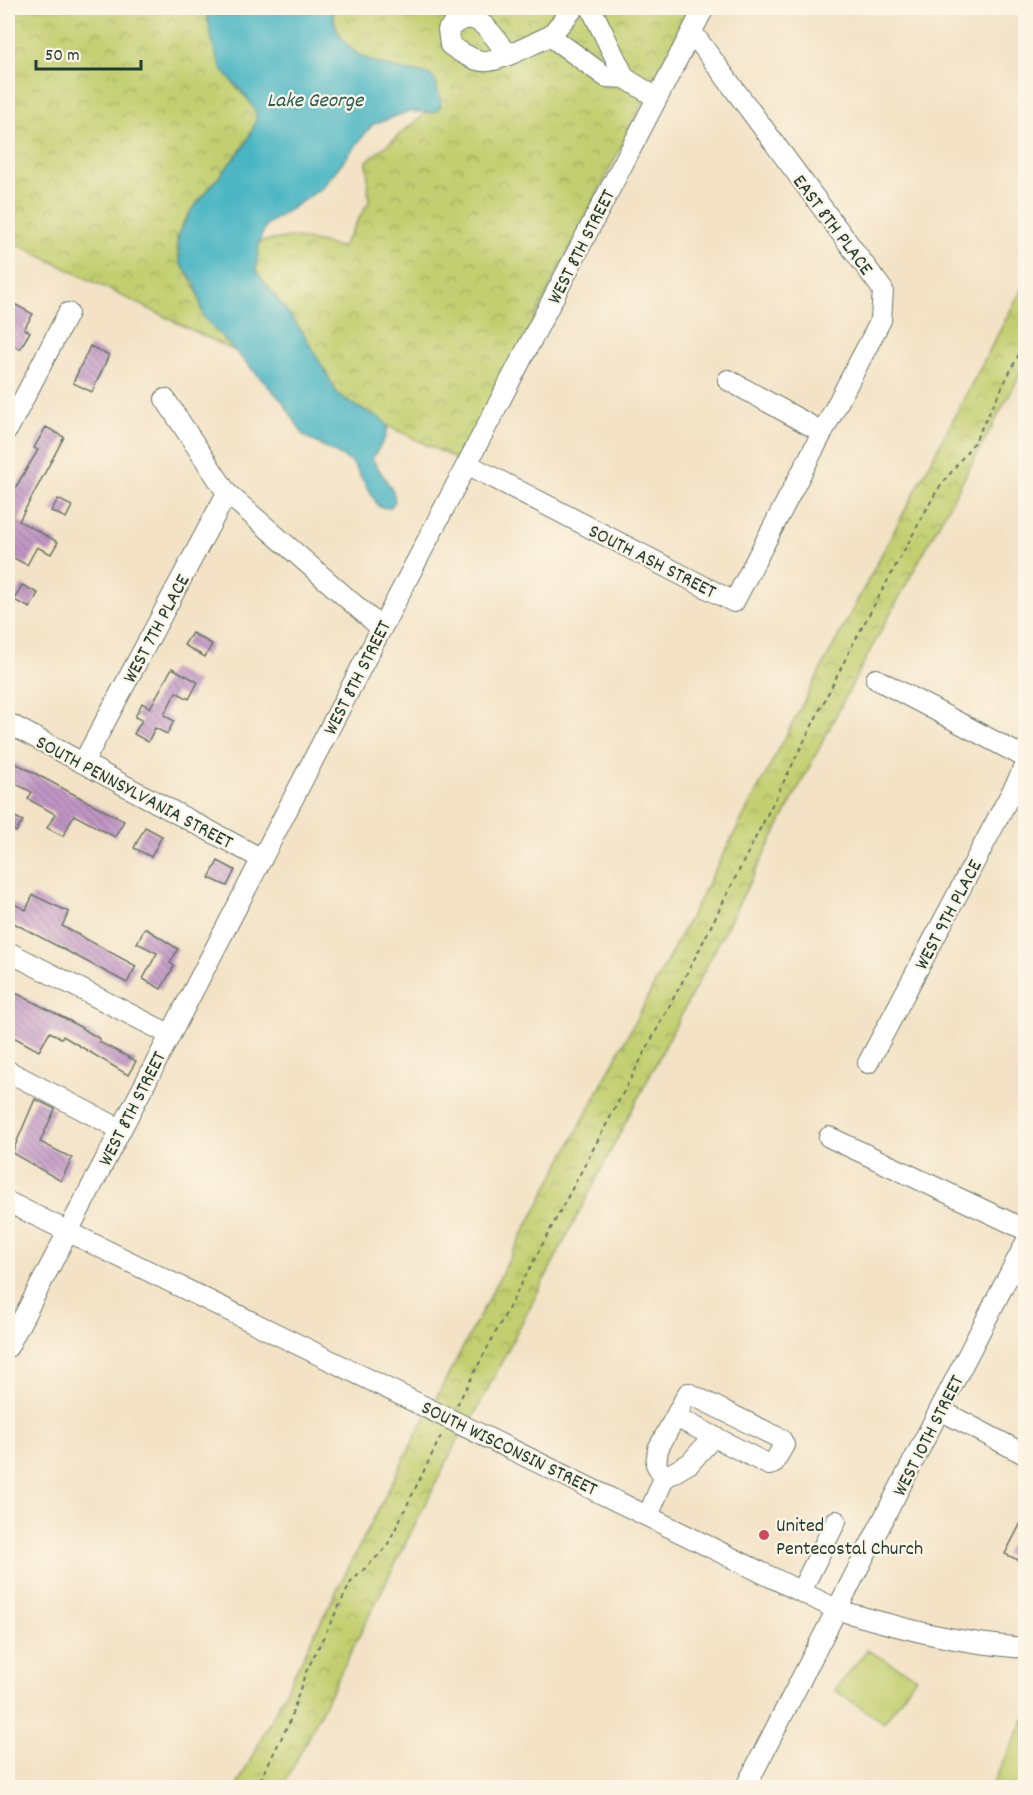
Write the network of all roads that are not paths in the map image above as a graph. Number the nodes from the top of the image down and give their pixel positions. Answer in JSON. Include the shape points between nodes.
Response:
{"nodes":[{"id":1,"x":574,"y":8,"type":"edge"},
{"id":2,"x":591,"y":8,"type":"edge"},
{"id":3,"x":704,"y":8,"type":"edge"},
{"id":4,"x":692,"y":32,"type":"junction"},
{"id":5,"x":550,"y":36,"type":"junction"},
{"id":6,"x":507,"y":54,"type":"dead end"},
{"id":7,"x":625,"y":78,"type":"junction"},
{"id":8,"x":657,"y":98,"type":"junction"},
{"id":9,"x":68,"y":313,"type":"dead end"},
{"id":10,"x":728,"y":380,"type":"dead end"},
{"id":11,"x":165,"y":399,"type":"dead end"},
{"id":12,"x":8,"y":429,"type":"edge"},
{"id":13,"x":822,"y":432,"type":"junction"},
{"id":14,"x":467,"y":464,"type":"junction"},
{"id":15,"x":227,"y":493,"type":"junction"},
{"id":16,"x":381,"y":628,"type":"junction"},
{"id":17,"x":876,"y":679,"type":"dead end"},
{"id":18,"x":8,"y":723,"type":"edge"},
{"id":19,"x":1026,"y":758,"type":"edge"},
{"id":20,"x":83,"y":763,"type":"junction"},
{"id":21,"x":1026,"y":765,"type":"edge"},
{"id":22,"x":262,"y":859,"type":"junction"},
{"id":23,"x":8,"y":952,"type":"edge"},
{"id":24,"x":169,"y":1034,"type":"junction"},
{"id":25,"x":868,"y":1064,"type":"dead end"},
{"id":26,"x":8,"y":1071,"type":"edge"},
{"id":27,"x":120,"y":1130,"type":"junction"},
{"id":28,"x":829,"y":1137,"type":"dead end"},
{"id":29,"x":8,"y":1202,"type":"edge"},
{"id":30,"x":1026,"y":1230,"type":"edge"},
{"id":31,"x":67,"y":1233,"type":"junction"},
{"id":32,"x":1026,"y":1242,"type":"edge"},
{"id":33,"x":8,"y":1347,"type":"edge"},
{"id":34,"x":940,"y":1410,"type":"junction"},
{"id":35,"x":676,"y":1417,"type":"junction"},
{"id":36,"x":713,"y":1437,"type":"junction"},
{"id":37,"x":1026,"y":1455,"type":"edge"},
{"id":38,"x":663,"y":1478,"type":"junction"},
{"id":39,"x":648,"y":1516,"type":"junction"},
{"id":40,"x":836,"y":1521,"type":"dead end"},
{"id":41,"x":801,"y":1592,"type":"junction"},
{"id":42,"x":838,"y":1610,"type":"junction"},
{"id":43,"x":1026,"y":1648,"type":"edge"},
{"id":44,"x":750,"y":1786,"type":"edge"}],
"edges":[{"from":1,"to":5,"type":"street"},
{"from":2,"to":7,"type":"street"},
{"from":3,"to":4,"type":"street","name":"WEST 8TH STREET"},
{"from":4,"to":8,"type":"street","name":"WEST 8TH STREET"},
{"from":4,"to":13,"type":"street","name":"EAST 8TH PLACE","via":[[883,290],[881,320]]},
{"from":5,"to":6,"type":"street"},
{"from":5,"to":7,"type":"street","via":[[606,77]]},
{"from":7,"to":8,"type":"street"},
{"from":8,"to":14,"type":"street","name":"WEST 8TH STREET"},
{"from":9,"to":12,"type":"street"},
{"from":10,"to":13,"type":"street"},
{"from":11,"to":15,"type":"street"},
{"from":13,"to":14,"type":"street","name":"SOUTH ASH STREET","via":[[734,602]]},
{"from":14,"to":16,"type":"street","name":"WEST 8TH STREET"},
{"from":15,"to":16,"type":"street"},
{"from":15,"to":20,"type":"street","name":"WEST 7TH PLACE"},
{"from":16,"to":22,"type":"street","name":"WEST 8TH STREET"},
{"from":17,"to":19,"type":"street"},
{"from":18,"to":20,"type":"street","name":"SOUTH PENNSYLVANIA STREET"},
{"from":20,"to":22,"type":"street","name":"SOUTH PENNSYLVANIA STREET"},
{"from":21,"to":25,"type":"street","name":"WEST 9TH PLACE"},
{"from":22,"to":24,"type":"street","name":"WEST 8TH STREET"},
{"from":23,"to":24,"type":"street"},
{"from":24,"to":27,"type":"street","name":"WEST 8TH STREET"},
{"from":26,"to":27,"type":"street"},
{"from":27,"to":31,"type":"street","name":"WEST 8TH STREET"},
{"from":28,"to":30,"type":"street"},
{"from":29,"to":31,"type":"street","name":"SOUTH WISCONSIN STREET"},
{"from":31,"to":33,"type":"street","name":"WEST 8TH STREET"},
{"from":31,"to":39,"type":"street","name":"SOUTH WISCONSIN STREET"},
{"from":32,"to":34,"type":"street","name":"WEST 10TH STREET"},
{"from":34,"to":37,"type":"street"},
{"from":34,"to":42,"type":"street","name":"WEST 10TH STREET"},
{"from":35,"to":36,"type":"street"},
{"from":35,"to":36,"type":"street","via":[[691,1393],[781,1439],[783,1445],[769,1465]]},
{"from":35,"to":38,"type":"street","via":[[658,1449],[656,1464]]},
{"from":36,"to":38,"type":"street","via":[[690,1463]]},
{"from":38,"to":39,"type":"street"},
{"from":39,"to":41,"type":"street","name":"SOUTH WISCONSIN STREET"},
{"from":40,"to":41,"type":"street"},
{"from":41,"to":42,"type":"street","name":"SOUTH WISCONSIN STREET"},
{"from":42,"to":43,"type":"street","name":"SOUTH WISCONSIN STREET","via":[[927,1636]]},
{"from":42,"to":44,"type":"street","name":"WEST 10TH STREET"}]}
